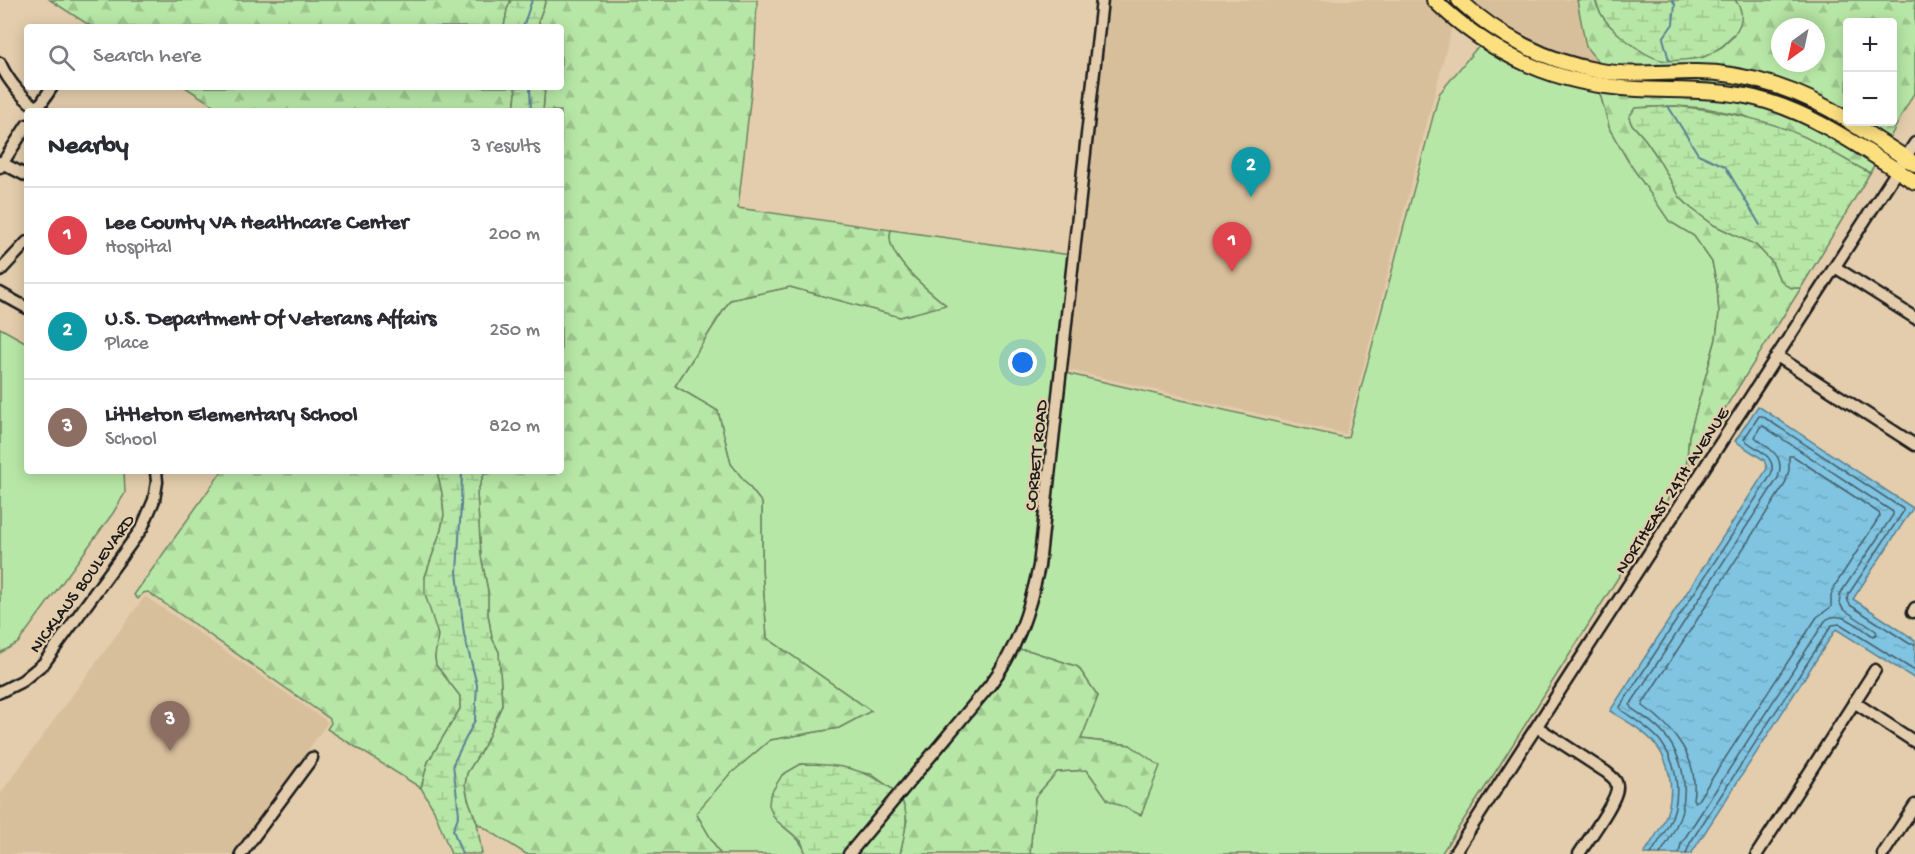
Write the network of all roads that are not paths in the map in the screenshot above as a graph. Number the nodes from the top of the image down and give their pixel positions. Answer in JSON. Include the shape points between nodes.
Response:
{"nodes":[{"id":1,"x":1102,"y":0,"type":"edge"},
{"id":2,"x":1434,"y":0,"type":"edge"},
{"id":3,"x":1459,"y":0,"type":"edge"},
{"id":4,"x":0,"y":63,"type":"edge"},
{"id":5,"x":1587,"y":68,"type":"junction"},
{"id":6,"x":1584,"y":83,"type":"junction"},
{"id":7,"x":50,"y":90,"type":"edge"},
{"id":8,"x":37,"y":108,"type":"edge"},
{"id":9,"x":40,"y":108,"type":"edge"},
{"id":10,"x":1843,"y":118,"type":"edge"},
{"id":11,"x":1857,"y":126,"type":"edge"},
{"id":12,"x":24,"y":130,"type":"edge"},
{"id":13,"x":1915,"y":143,"type":"edge"},
{"id":14,"x":1910,"y":161,"type":"edge"},
{"id":15,"x":1,"y":164,"type":"edge"},
{"id":16,"x":1898,"y":171,"type":"junction"},
{"id":17,"x":24,"y":175,"type":"edge"},
{"id":18,"x":1915,"y":182,"type":"edge"},
{"id":19,"x":24,"y":245,"type":"edge"},
{"id":20,"x":1835,"y":267,"type":"junction"},
{"id":21,"x":0,"y":271,"type":"edge"},
{"id":22,"x":0,"y":293,"type":"edge"},
{"id":23,"x":24,"y":306,"type":"edge"},
{"id":24,"x":1915,"y":318,"type":"edge"},
{"id":25,"x":1777,"y":356,"type":"junction"},
{"id":26,"x":1915,"y":445,"type":"edge"},
{"id":27,"x":156,"y":474,"type":"edge"},
{"id":28,"x":1875,"y":670,"type":"dead end"},
{"id":29,"x":0,"y":692,"type":"edge"},
{"id":30,"x":1854,"y":702,"type":"junction"},
{"id":31,"x":1537,"y":727,"type":"junction"},
{"id":32,"x":1915,"y":742,"type":"edge"},
{"id":33,"x":312,"y":758,"type":"dead end"},
{"id":34,"x":1915,"y":805,"type":"edge"},
{"id":35,"x":241,"y":854,"type":"edge"},
{"id":36,"x":849,"y":854,"type":"edge"},
{"id":37,"x":1455,"y":854,"type":"edge"},
{"id":38,"x":1579,"y":854,"type":"edge"},
{"id":39,"x":1757,"y":854,"type":"edge"},
{"id":40,"x":1883,"y":854,"type":"edge"}],
"edges":[{"from":1,"to":36,"type":"street","name":"CORBETT ROAD","via":[[1040,557],[1026,620],[990,685]]},
{"from":2,"to":6,"type":"main road","via":[[1458,22],[1508,56]]},
{"from":3,"to":5,"type":"main road","via":[[1512,39]]},
{"from":4,"to":8,"type":"street"},
{"from":5,"to":6,"type":"main road"},
{"from":5,"to":10,"type":"main road","via":[[1742,77],[1798,94]]},
{"from":6,"to":16,"type":"main road","via":[[1714,91],[1773,103],[1811,118]]},
{"from":7,"to":9,"type":"street"},
{"from":11,"to":14,"type":"main road"},
{"from":12,"to":15,"type":"street"},
{"from":13,"to":14,"type":"street","name":"NORTHEAST 24TH AVENUE"},
{"from":14,"to":16,"type":"street","name":"NORTHEAST 24TH AVENUE"},
{"from":15,"to":17,"type":"street"},
{"from":16,"to":18,"type":"main road"},
{"from":16,"to":20,"type":"street","name":"NORTHEAST 24TH AVENUE"},
{"from":19,"to":21,"type":"street"},
{"from":20,"to":24,"type":"street"},
{"from":20,"to":25,"type":"street","name":"NORTHEAST 24TH AVENUE"},
{"from":22,"to":23,"type":"street"},
{"from":25,"to":26,"type":"street"},
{"from":25,"to":31,"type":"street","name":"NORTHEAST 24TH AVENUE"},
{"from":27,"to":29,"type":"street","name":"NICKLAUS BOULEVARD","via":[[156,490],[147,519],[103,583],[44,663]]},
{"from":28,"to":30,"type":"street"},
{"from":30,"to":32,"type":"street"},
{"from":30,"to":39,"type":"street"},
{"from":31,"to":37,"type":"street","name":"NORTHEAST 24TH AVENUE"},
{"from":31,"to":38,"type":"street","via":[[1615,780],[1617,789],[1610,804]]},
{"from":33,"to":35,"type":"street"},
{"from":34,"to":40,"type":"street"}]}
